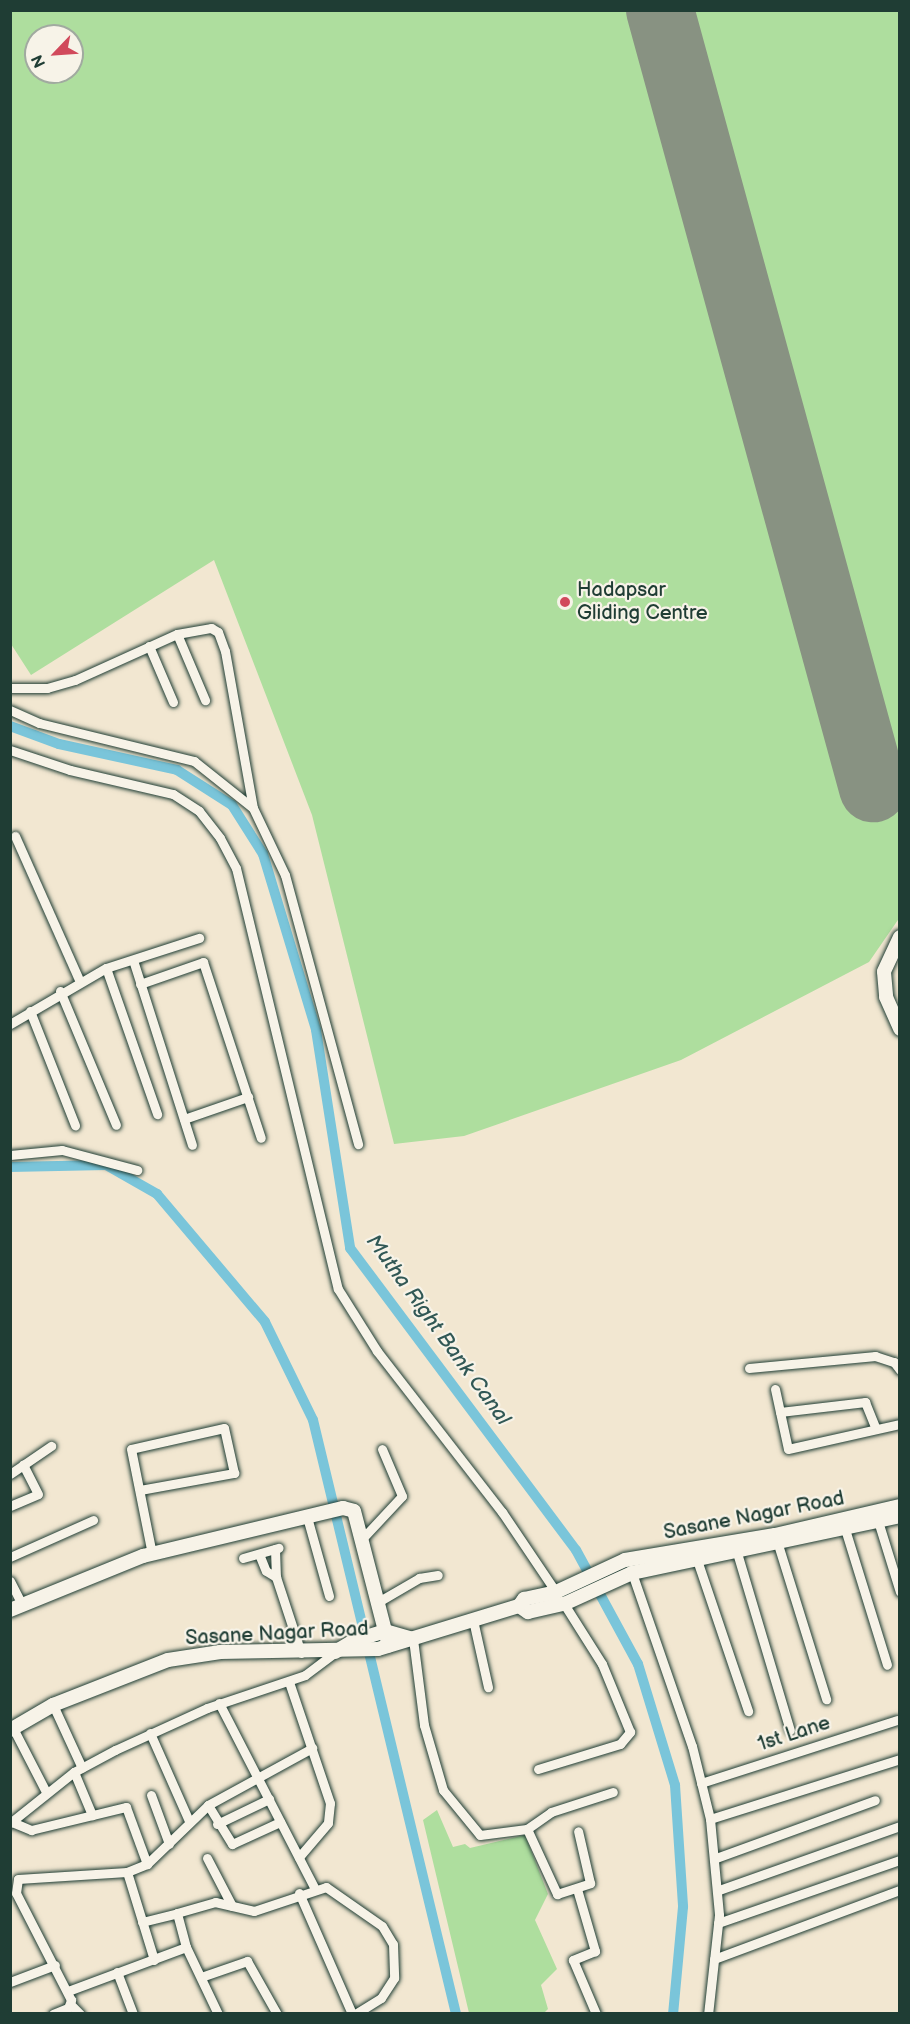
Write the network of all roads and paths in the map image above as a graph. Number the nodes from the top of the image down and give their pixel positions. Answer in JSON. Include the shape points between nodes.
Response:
{"nodes":[{"id":1,"x":177,"y":634,"type":"junction"},
{"id":2,"x":149,"y":646,"type":"junction"},
{"id":3,"x":10,"y":688,"type":"edge"},
{"id":4,"x":205,"y":700,"type":"dead end"},
{"id":5,"x":173,"y":702,"type":"dead end"},
{"id":6,"x":10,"y":710,"type":"edge"},
{"id":7,"x":10,"y":750,"type":"edge"},
{"id":8,"x":253,"y":808,"type":"junction"},
{"id":9,"x":15,"y":836,"type":"dead end"},
{"id":10,"x":900,"y":937,"type":"edge"},
{"id":11,"x":199,"y":938,"type":"dead end"},
{"id":12,"x":132,"y":960,"type":"junction"},
{"id":13,"x":106,"y":968,"type":"junction"},
{"id":14,"x":79,"y":980,"type":"junction"},
{"id":15,"x":140,"y":984,"type":"junction"},
{"id":16,"x":60,"y":991,"type":"junction"},
{"id":17,"x":30,"y":1011,"type":"junction"},
{"id":18,"x":10,"y":1024,"type":"edge"},
{"id":19,"x":900,"y":1029,"type":"edge"},
{"id":20,"x":248,"y":1097,"type":"junction"},
{"id":21,"x":157,"y":1114,"type":"dead end"},
{"id":22,"x":184,"y":1119,"type":"junction"},
{"id":23,"x":75,"y":1125,"type":"dead end"},
{"id":24,"x":116,"y":1125,"type":"dead end"},
{"id":25,"x":261,"y":1138,"type":"dead end"},
{"id":26,"x":358,"y":1144,"type":"dead end"},
{"id":27,"x":192,"y":1145,"type":"dead end"},
{"id":28,"x":12,"y":1152,"type":"edge"},
{"id":29,"x":137,"y":1170,"type":"dead end"},
{"id":30,"x":749,"y":1368,"type":"dead end"},
{"id":31,"x":900,"y":1370,"type":"edge"},
{"id":32,"x":775,"y":1389,"type":"dead end"},
{"id":33,"x":780,"y":1412,"type":"junction"},
{"id":34,"x":900,"y":1424,"type":"edge"},
{"id":35,"x":876,"y":1429,"type":"junction"},
{"id":36,"x":51,"y":1446,"type":"dead end"},
{"id":37,"x":382,"y":1449,"type":"dead end"},
{"id":38,"x":23,"y":1465,"type":"junction"},
{"id":39,"x":10,"y":1474,"type":"edge"},
{"id":40,"x":140,"y":1491,"type":"junction"},
{"id":41,"x":10,"y":1506,"type":"edge"},
{"id":42,"x":900,"y":1506,"type":"edge"},
{"id":43,"x":307,"y":1516,"type":"junction"},
{"id":44,"x":900,"y":1516,"type":"edge"},
{"id":45,"x":93,"y":1520,"type":"dead end"},
{"id":46,"x":878,"y":1521,"type":"junction"},
{"id":47,"x":845,"y":1529,"type":"junction"},
{"id":48,"x":361,"y":1540,"type":"junction"},
{"id":49,"x":776,"y":1541,"type":"junction"},
{"id":50,"x":735,"y":1548,"type":"junction"},
{"id":51,"x":269,"y":1549,"type":"junction"},
{"id":52,"x":152,"y":1554,"type":"junction"},
{"id":53,"x":695,"y":1555,"type":"junction"},
{"id":54,"x":900,"y":1556,"type":"edge"},
{"id":55,"x":10,"y":1557,"type":"edge"},
{"id":56,"x":243,"y":1558,"type":"dead end"},
{"id":57,"x":890,"y":1559,"type":"junction"},
{"id":58,"x":632,"y":1573,"type":"junction"},
{"id":59,"x":438,"y":1575,"type":"dead end"},
{"id":60,"x":276,"y":1577,"type":"junction"},
{"id":61,"x":10,"y":1581,"type":"edge"},
{"id":62,"x":556,"y":1592,"type":"junction"},
{"id":63,"x":900,"y":1592,"type":"edge"},
{"id":64,"x":329,"y":1596,"type":"dead end"},
{"id":65,"x":378,"y":1602,"type":"junction"},
{"id":66,"x":564,"y":1604,"type":"junction"},
{"id":67,"x":519,"y":1606,"type":"junction"},
{"id":68,"x":16,"y":1607,"type":"edge"},
{"id":69,"x":473,"y":1620,"type":"junction"},
{"id":70,"x":379,"y":1633,"type":"junction"},
{"id":71,"x":413,"y":1639,"type":"junction"},
{"id":72,"x":354,"y":1647,"type":"junction"},
{"id":73,"x":384,"y":1648,"type":"junction"},
{"id":74,"x":301,"y":1653,"type":"junction"},
{"id":75,"x":334,"y":1653,"type":"junction"},
{"id":76,"x":887,"y":1665,"type":"dead end"},
{"id":77,"x":289,"y":1682,"type":"junction"},
{"id":78,"x":488,"y":1687,"type":"dead end"},
{"id":79,"x":826,"y":1699,"type":"dead end"},
{"id":80,"x":219,"y":1703,"type":"junction"},
{"id":81,"x":52,"y":1705,"type":"junction"},
{"id":82,"x":748,"y":1711,"type":"dead end"},
{"id":83,"x":897,"y":1720,"type":"dead end"},
{"id":84,"x":12,"y":1729,"type":"edge"},
{"id":85,"x":790,"y":1730,"type":"dead end"},
{"id":86,"x":150,"y":1733,"type":"junction"},
{"id":87,"x":312,"y":1748,"type":"junction"},
{"id":88,"x":900,"y":1759,"type":"edge"},
{"id":89,"x":538,"y":1769,"type":"dead end"},
{"id":90,"x":78,"y":1770,"type":"junction"},
{"id":91,"x":259,"y":1778,"type":"junction"},
{"id":92,"x":701,"y":1783,"type":"junction"},
{"id":93,"x":46,"y":1792,"type":"junction"},
{"id":94,"x":612,"y":1792,"type":"dead end"},
{"id":95,"x":151,"y":1795,"type":"dead end"},
{"id":96,"x":269,"y":1798,"type":"junction"},
{"id":97,"x":875,"y":1800,"type":"dead end"},
{"id":98,"x":208,"y":1805,"type":"junction"},
{"id":99,"x":92,"y":1815,"type":"junction"},
{"id":100,"x":710,"y":1819,"type":"junction"},
{"id":101,"x":189,"y":1821,"type":"junction"},
{"id":102,"x":280,"y":1822,"type":"junction"},
{"id":103,"x":11,"y":1823,"type":"edge"},
{"id":104,"x":217,"y":1824,"type":"junction"},
{"id":105,"x":900,"y":1826,"type":"edge"},
{"id":106,"x":527,"y":1829,"type":"junction"},
{"id":107,"x":578,"y":1831,"type":"dead end"},
{"id":108,"x":169,"y":1844,"type":"junction"},
{"id":109,"x":299,"y":1857,"type":"junction"},
{"id":110,"x":207,"y":1858,"type":"dead end"},
{"id":111,"x":716,"y":1858,"type":"junction"},
{"id":112,"x":900,"y":1860,"type":"edge"},
{"id":113,"x":147,"y":1864,"type":"junction"},
{"id":114,"x":127,"y":1872,"type":"junction"},
{"id":115,"x":12,"y":1884,"type":"edge"},
{"id":116,"x":314,"y":1887,"type":"junction"},
{"id":117,"x":577,"y":1889,"type":"junction"},
{"id":118,"x":719,"y":1890,"type":"junction"},
{"id":119,"x":900,"y":1890,"type":"edge"},
{"id":120,"x":299,"y":1893,"type":"junction"},
{"id":121,"x":232,"y":1906,"type":"junction"},
{"id":122,"x":177,"y":1913,"type":"junction"},
{"id":123,"x":142,"y":1922,"type":"junction"},
{"id":124,"x":718,"y":1923,"type":"junction"},
{"id":125,"x":186,"y":1947,"type":"junction"},
{"id":126,"x":714,"y":1959,"type":"junction"},
{"id":127,"x":154,"y":1960,"type":"junction"},
{"id":128,"x":55,"y":1965,"type":"junction"},
{"id":129,"x":117,"y":1972,"type":"junction"},
{"id":130,"x":201,"y":1977,"type":"junction"},
{"id":131,"x":10,"y":1982,"type":"edge"},
{"id":132,"x":68,"y":1991,"type":"junction"},
{"id":133,"x":71,"y":2005,"type":"junction"},
{"id":134,"x":370,"y":2010,"type":"edge"},
{"id":135,"x":53,"y":2013,"type":"edge"},
{"id":136,"x":80,"y":2013,"type":"edge"},
{"id":137,"x":133,"y":2013,"type":"edge"},
{"id":138,"x":218,"y":2013,"type":"edge"},
{"id":139,"x":276,"y":2013,"type":"edge"},
{"id":140,"x":354,"y":2013,"type":"edge"},
{"id":141,"x":596,"y":2013,"type":"edge"},
{"id":142,"x":708,"y":2013,"type":"edge"}],
"edges":[{"from":1,"to":2,"type":"street"},
{"from":1,"to":4,"type":"street"},
{"from":1,"to":8,"type":"street","via":[[201,628],[218,632],[242,732]]},
{"from":2,"to":3,"type":"street","via":[[75,680],[47,688]]},
{"from":2,"to":5,"type":"street"},
{"from":6,"to":8,"type":"street","via":[[39,723],[194,761]]},
{"from":7,"to":62,"type":"street","via":[[70,770],[173,794],[199,811],[220,838],[236,868],[338,1289],[377,1351],[502,1512]]},
{"from":8,"to":26,"type":"street","via":[[285,875]]},
{"from":9,"to":14,"type":"street"},
{"from":10,"to":19,"type":"street","via":[[884,972],[886,997]]},
{"from":11,"to":12,"type":"street"},
{"from":12,"to":13,"type":"street"},
{"from":12,"to":15,"type":"street"},
{"from":13,"to":14,"type":"street"},
{"from":13,"to":21,"type":"street"},
{"from":14,"to":16,"type":"street"},
{"from":15,"to":20,"type":"street","via":[[204,962]]},
{"from":15,"to":22,"type":"street"},
{"from":16,"to":17,"type":"street"},
{"from":16,"to":24,"type":"street"},
{"from":17,"to":18,"type":"street"},
{"from":17,"to":23,"type":"street"},
{"from":20,"to":22,"type":"street"},
{"from":20,"to":25,"type":"street"},
{"from":22,"to":27,"type":"street"},
{"from":28,"to":29,"type":"street","via":[[62,1150]]},
{"from":30,"to":31,"type":"street","via":[[875,1356],[894,1362]]},
{"from":32,"to":33,"type":"street"},
{"from":33,"to":35,"type":"street","via":[[865,1402]]},
{"from":33,"to":35,"type":"street","via":[[788,1449]]},
{"from":34,"to":35,"type":"street"},
{"from":36,"to":38,"type":"street"},
{"from":37,"to":48,"type":"street","via":[[402,1496]]},
{"from":38,"to":39,"type":"street"},
{"from":38,"to":41,"type":"street","via":[[38,1494]]},
{"from":40,"to":40,"type":"street","via":[[132,1449],[224,1428],[234,1473]]},
{"from":40,"to":52,"type":"street"},
{"from":42,"to":49,"type":"street","name":"Sasane Nagar Road"},
{"from":43,"to":48,"type":"street","via":[[343,1508],[354,1511]]},
{"from":43,"to":52,"type":"street"},
{"from":43,"to":64,"type":"street"},
{"from":44,"to":46,"type":"street","name":"Sasane Nagar Road"},
{"from":45,"to":55,"type":"street"},
{"from":46,"to":47,"type":"street","name":"Sasane Nagar Road"},
{"from":46,"to":57,"type":"street"},
{"from":47,"to":49,"type":"street","name":"Sasane Nagar Road"},
{"from":47,"to":76,"type":"street"},
{"from":48,"to":65,"type":"street"},
{"from":49,"to":50,"type":"street","name":"Sasane Nagar Road"},
{"from":49,"to":79,"type":"street"},
{"from":50,"to":53,"type":"street","name":"Sasane Nagar Road"},
{"from":50,"to":85,"type":"street"},
{"from":51,"to":56,"type":"street"},
{"from":51,"to":60,"type":"street"},
{"from":51,"to":60,"type":"street","via":[[266,1571]]},
{"from":52,"to":68,"type":"street"},
{"from":53,"to":58,"type":"street","name":"Sasane Nagar Road"},
{"from":53,"to":62,"type":"street","name":"Sasane Nagar Road","via":[[625,1560]]},
{"from":53,"to":82,"type":"street"},
{"from":54,"to":57,"type":"street"},
{"from":57,"to":63,"type":"street"},
{"from":58,"to":66,"type":"street","name":"Sasane Nagar Road"},
{"from":58,"to":92,"type":"street"},
{"from":59,"to":65,"type":"street","via":[[419,1578]]},
{"from":60,"to":74,"type":"street"},
{"from":61,"to":68,"type":"street"},
{"from":62,"to":67,"type":"street","name":"Sasane Nagar Road","via":[[524,1599]]},
{"from":65,"to":70,"type":"street"},
{"from":66,"to":67,"type":"street","name":"Sasane Nagar Road","via":[[528,1611]]},
{"from":66,"to":89,"type":"street","via":[[602,1664],[630,1732],[620,1744]]},
{"from":67,"to":69,"type":"street","name":"Sasane Nagar Road"},
{"from":69,"to":71,"type":"street","name":"Sasane Nagar Road"},
{"from":69,"to":78,"type":"street"},
{"from":70,"to":71,"type":"street"},
{"from":70,"to":72,"type":"street"},
{"from":70,"to":73,"type":"street"},
{"from":71,"to":73,"type":"street","name":"Sasane Nagar Road"},
{"from":71,"to":106,"type":"street","via":[[424,1725],[443,1790],[483,1837]]},
{"from":72,"to":73,"type":"street","name":"Sasane Nagar Road"},
{"from":72,"to":75,"type":"street","name":"Sasane Nagar Road"},
{"from":74,"to":75,"type":"street","name":"Sasane Nagar Road"},
{"from":74,"to":81,"type":"street","name":"Sasane Nagar Road","via":[[220,1652],[168,1660]]},
{"from":75,"to":77,"type":"street","via":[[315,1671]]},
{"from":77,"to":80,"type":"street"},
{"from":77,"to":87,"type":"street"},
{"from":80,"to":86,"type":"street"},
{"from":80,"to":91,"type":"street"},
{"from":81,"to":84,"type":"street","name":"Sasane Nagar Road"},
{"from":81,"to":90,"type":"street"},
{"from":83,"to":92,"type":"street","name":"1st Lane"},
{"from":84,"to":93,"type":"street"},
{"from":86,"to":90,"type":"street"},
{"from":86,"to":101,"type":"street"},
{"from":87,"to":91,"type":"street"},
{"from":87,"to":109,"type":"street","via":[[330,1815],[321,1835]]},
{"from":88,"to":100,"type":"street"},
{"from":90,"to":93,"type":"street"},
{"from":90,"to":99,"type":"street"},
{"from":91,"to":96,"type":"street"},
{"from":91,"to":98,"type":"street"},
{"from":92,"to":100,"type":"street"},
{"from":93,"to":103,"type":"street"},
{"from":94,"to":106,"type":"street","via":[[551,1812]]},
{"from":95,"to":108,"type":"street"},
{"from":96,"to":102,"type":"street"},
{"from":96,"to":104,"type":"street"},
{"from":97,"to":111,"type":"street"},
{"from":98,"to":101,"type":"street"},
{"from":98,"to":104,"type":"street"},
{"from":99,"to":103,"type":"street","via":[[31,1830]]},
{"from":99,"to":113,"type":"street","via":[[126,1807]]},
{"from":100,"to":111,"type":"street"},
{"from":101,"to":108,"type":"street"},
{"from":102,"to":104,"type":"street","via":[[235,1845],[227,1841]]},
{"from":102,"to":109,"type":"street"},
{"from":105,"to":118,"type":"street"},
{"from":106,"to":117,"type":"street","via":[[554,1893]]},
{"from":107,"to":117,"type":"street","via":[[590,1883]]},
{"from":108,"to":113,"type":"street"},
{"from":109,"to":116,"type":"street"},
{"from":110,"to":121,"type":"street"},
{"from":111,"to":118,"type":"street"},
{"from":112,"to":124,"type":"street"},
{"from":113,"to":114,"type":"street"},
{"from":114,"to":115,"type":"street","via":[[33,1875]]},
{"from":114,"to":123,"type":"street"},
{"from":115,"to":128,"type":"street"},
{"from":116,"to":120,"type":"street"},
{"from":116,"to":134,"type":"street","via":[[335,1891],[382,1926],[393,1944],[394,1978]]},
{"from":117,"to":141,"type":"street","via":[[595,1951],[573,1960]]},
{"from":118,"to":124,"type":"street"},
{"from":119,"to":126,"type":"street"},
{"from":120,"to":121,"type":"street","via":[[254,1911]]},
{"from":120,"to":140,"type":"street"},
{"from":121,"to":122,"type":"street","via":[[215,1902]]},
{"from":122,"to":123,"type":"street"},
{"from":122,"to":125,"type":"street"},
{"from":123,"to":127,"type":"street"},
{"from":124,"to":126,"type":"street"},
{"from":125,"to":127,"type":"street"},
{"from":125,"to":130,"type":"street"},
{"from":126,"to":142,"type":"street"},
{"from":127,"to":129,"type":"street"},
{"from":128,"to":131,"type":"street"},
{"from":128,"to":132,"type":"street"},
{"from":129,"to":132,"type":"street"},
{"from":129,"to":137,"type":"street"},
{"from":130,"to":138,"type":"street"},
{"from":130,"to":139,"type":"street","via":[[247,1961]]},
{"from":132,"to":133,"type":"street"},
{"from":133,"to":135,"type":"street"},
{"from":133,"to":136,"type":"street"},
{"from":134,"to":140,"type":"street"}]}
